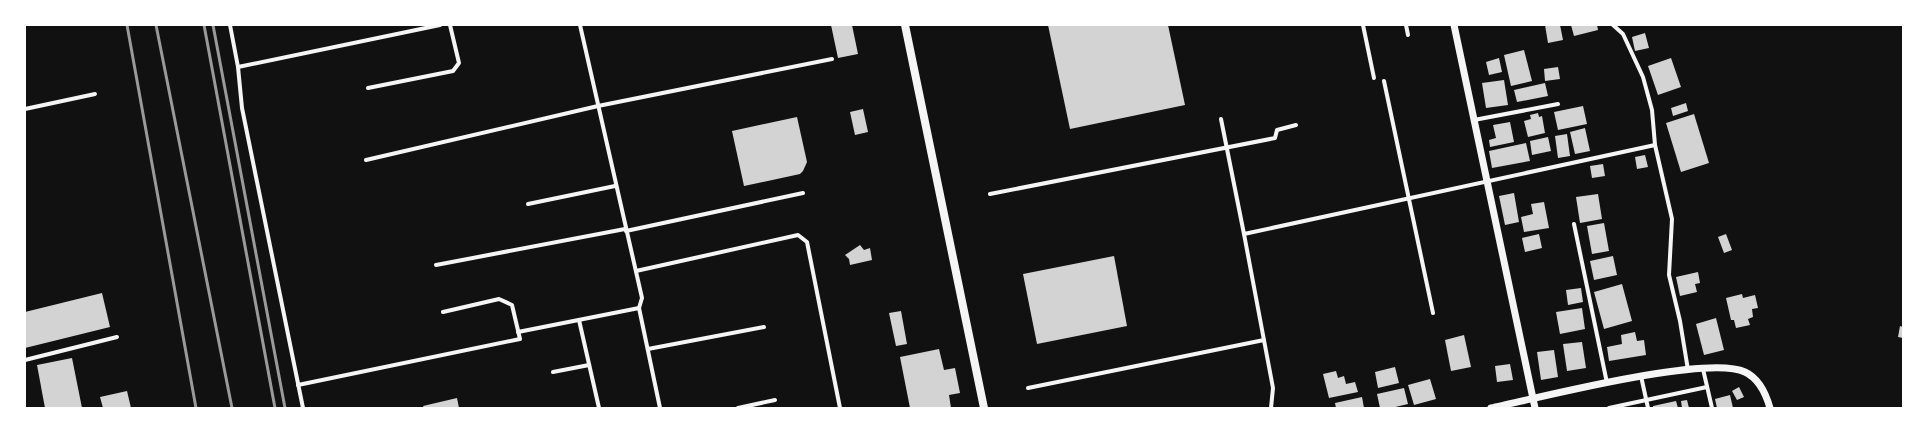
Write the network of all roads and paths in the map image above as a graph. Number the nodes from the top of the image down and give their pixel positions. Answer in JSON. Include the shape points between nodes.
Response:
{"nodes":[{"id":1,"x":230,"y":25,"type":"edge"},
{"id":2,"x":440,"y":25,"type":"edge"},
{"id":3,"x":450,"y":25,"type":"edge"},
{"id":4,"x":580,"y":25,"type":"edge"},
{"id":5,"x":905,"y":25,"type":"edge"},
{"id":6,"x":1362,"y":25,"type":"edge"},
{"id":7,"x":1406,"y":25,"type":"edge"},
{"id":8,"x":1454,"y":25,"type":"edge"},
{"id":9,"x":1613,"y":25,"type":"edge"},
{"id":10,"x":1408,"y":36,"type":"dead end"},
{"id":11,"x":832,"y":59,"type":"dead end"},
{"id":12,"x":238,"y":67,"type":"junction"},
{"id":13,"x":1374,"y":78,"type":"dead end"},
{"id":14,"x":1384,"y":81,"type":"dead end"},
{"id":15,"x":368,"y":88,"type":"dead end"},
{"id":16,"x":95,"y":94,"type":"dead end"},
{"id":17,"x":1558,"y":104,"type":"dead end"},
{"id":18,"x":598,"y":106,"type":"junction"},
{"id":19,"x":25,"y":109,"type":"edge"},
{"id":20,"x":1221,"y":119,"type":"dead end"},
{"id":21,"x":1474,"y":120,"type":"junction"},
{"id":22,"x":1296,"y":125,"type":"dead end"},
{"id":23,"x":1656,"y":145,"type":"junction"},
{"id":24,"x":1226,"y":147,"type":"junction"},
{"id":25,"x":366,"y":160,"type":"dead end"},
{"id":26,"x":1487,"y":183,"type":"junction"},
{"id":27,"x":615,"y":186,"type":"junction"},
{"id":28,"x":802,"y":193,"type":"dead end"},
{"id":29,"x":990,"y":194,"type":"dead end"},
{"id":30,"x":1409,"y":199,"type":"junction"},
{"id":31,"x":528,"y":204,"type":"dead end"},
{"id":32,"x":1574,"y":224,"type":"dead end"},
{"id":33,"x":625,"y":230,"type":"junction"},
{"id":34,"x":1244,"y":234,"type":"junction"},
{"id":35,"x":436,"y":265,"type":"dead end"},
{"id":36,"x":636,"y":271,"type":"junction"},
{"id":37,"x":639,"y":308,"type":"junction"},
{"id":38,"x":442,"y":312,"type":"dead end"},
{"id":39,"x":1433,"y":314,"type":"dead end"},
{"id":40,"x":579,"y":320,"type":"junction"},
{"id":41,"x":764,"y":327,"type":"dead end"},
{"id":42,"x":518,"y":332,"type":"junction"},
{"id":43,"x":117,"y":337,"type":"dead end"},
{"id":44,"x":1264,"y":340,"type":"junction"},
{"id":45,"x":648,"y":349,"type":"junction"},
{"id":46,"x":25,"y":360,"type":"edge"},
{"id":47,"x":589,"y":365,"type":"junction"},
{"id":48,"x":1703,"y":369,"type":"junction"},
{"id":49,"x":1688,"y":370,"type":"junction"},
{"id":50,"x":553,"y":372,"type":"dead end"},
{"id":51,"x":1641,"y":376,"type":"junction"},
{"id":52,"x":1607,"y":383,"type":"junction"},
{"id":53,"x":298,"y":386,"type":"junction"},
{"id":54,"x":1707,"y":387,"type":"junction"},
{"id":55,"x":1028,"y":388,"type":"dead end"},
{"id":56,"x":1533,"y":399,"type":"junction"},
{"id":57,"x":775,"y":400,"type":"dead end"},
{"id":58,"x":1646,"y":400,"type":"junction"},
{"id":59,"x":303,"y":408,"type":"edge"},
{"id":60,"x":599,"y":408,"type":"edge"},
{"id":61,"x":660,"y":408,"type":"edge"},
{"id":62,"x":738,"y":408,"type":"edge"},
{"id":63,"x":840,"y":408,"type":"edge"},
{"id":64,"x":984,"y":408,"type":"edge"},
{"id":65,"x":1271,"y":408,"type":"edge"},
{"id":66,"x":1491,"y":408,"type":"edge"},
{"id":67,"x":1535,"y":408,"type":"edge"},
{"id":68,"x":1609,"y":408,"type":"edge"},
{"id":69,"x":1648,"y":408,"type":"edge"},
{"id":70,"x":1712,"y":408,"type":"edge"},
{"id":71,"x":1770,"y":408,"type":"edge"}],
"edges":[{"from":1,"to":12,"type":"street"},
{"from":2,"to":12,"type":"street"},
{"from":3,"to":15,"type":"street","via":[[459,63],[454,71]]},
{"from":4,"to":18,"type":"street"},
{"from":5,"to":64,"type":"main road"},
{"from":6,"to":13,"type":"street"},
{"from":7,"to":10,"type":"street"},
{"from":8,"to":21,"type":"street"},
{"from":9,"to":23,"type":"street","via":[[1623,34],[1643,77],[1652,110]]},
{"from":11,"to":18,"type":"street"},
{"from":12,"to":53,"type":"street","via":[[242,108]]},
{"from":14,"to":30,"type":"street"},
{"from":16,"to":19,"type":"street"},
{"from":17,"to":21,"type":"street"},
{"from":18,"to":25,"type":"street"},
{"from":18,"to":27,"type":"street"},
{"from":20,"to":24,"type":"street"},
{"from":21,"to":26,"type":"street"},
{"from":22,"to":24,"type":"street","via":[[1277,130],[1275,138]]},
{"from":23,"to":26,"type":"street"},
{"from":23,"to":49,"type":"street","via":[[1672,219],[1668,275],[1680,321]]},
{"from":24,"to":29,"type":"street"},
{"from":24,"to":34,"type":"street"},
{"from":26,"to":30,"type":"street"},
{"from":26,"to":56,"type":"street"},
{"from":27,"to":31,"type":"street"},
{"from":27,"to":33,"type":"street"},
{"from":28,"to":33,"type":"street"},
{"from":30,"to":34,"type":"street"},
{"from":30,"to":39,"type":"street"},
{"from":32,"to":52,"type":"street"},
{"from":33,"to":35,"type":"street"},
{"from":33,"to":36,"type":"street"},
{"from":34,"to":44,"type":"street"},
{"from":36,"to":37,"type":"street","via":[[642,298]]},
{"from":36,"to":63,"type":"street","via":[[798,235],[807,242]]},
{"from":37,"to":40,"type":"street"},
{"from":37,"to":45,"type":"street"},
{"from":38,"to":42,"type":"street","via":[[499,299],[512,305]]},
{"from":40,"to":42,"type":"street"},
{"from":40,"to":47,"type":"street"},
{"from":41,"to":45,"type":"street"},
{"from":42,"to":53,"type":"street","via":[[520,339]]},
{"from":43,"to":46,"type":"street"},
{"from":44,"to":55,"type":"street"},
{"from":44,"to":65,"type":"street","via":[[1273,388]]},
{"from":45,"to":61,"type":"street"},
{"from":47,"to":50,"type":"street"},
{"from":47,"to":60,"type":"street"},
{"from":48,"to":49,"type":"street"},
{"from":48,"to":54,"type":"street"},
{"from":48,"to":71,"type":"street","via":[[1724,368],[1744,371],[1753,377],[1763,390]]},
{"from":49,"to":51,"type":"street"},
{"from":51,"to":52,"type":"street"},
{"from":51,"to":58,"type":"street"},
{"from":52,"to":56,"type":"street"},
{"from":53,"to":59,"type":"street"},
{"from":54,"to":58,"type":"street"},
{"from":54,"to":70,"type":"street"},
{"from":56,"to":66,"type":"street"},
{"from":56,"to":67,"type":"street"},
{"from":57,"to":62,"type":"street"},
{"from":58,"to":68,"type":"street"},
{"from":58,"to":69,"type":"street"}]}
